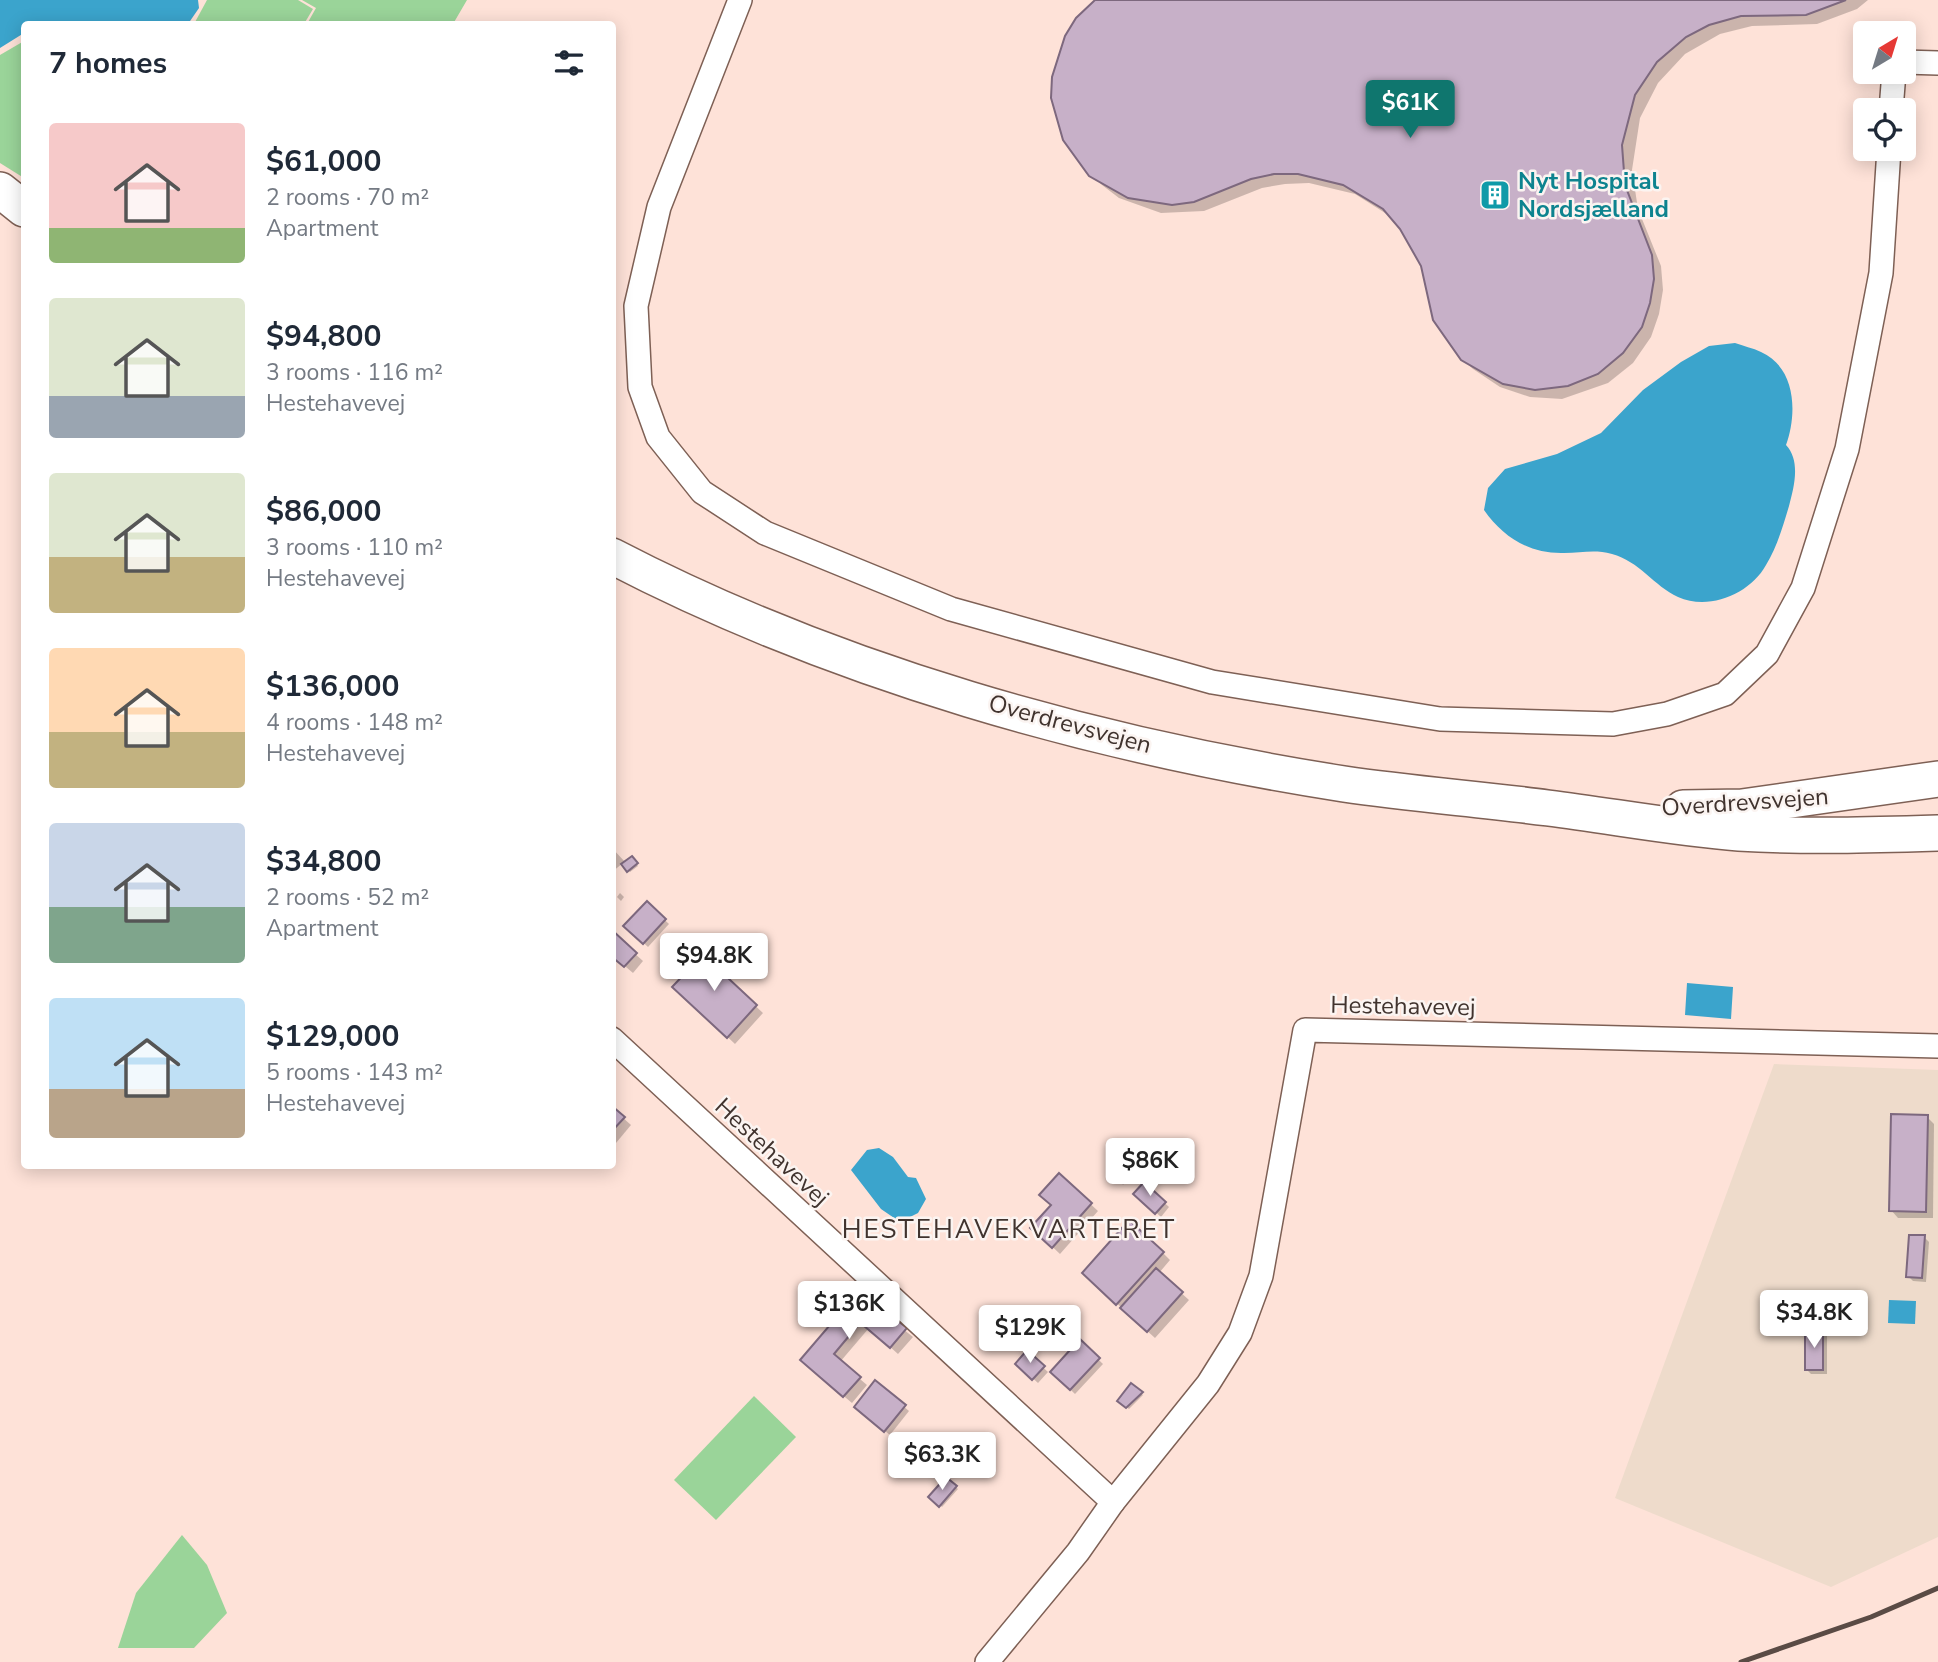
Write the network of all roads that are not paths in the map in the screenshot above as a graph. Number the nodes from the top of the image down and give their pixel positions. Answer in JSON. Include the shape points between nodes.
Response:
{"nodes":[{"id":1,"x":740,"y":0,"type":"edge"},
{"id":2,"x":1916,"y":62,"type":"edge"},
{"id":3,"x":1938,"y":63,"type":"edge"},
{"id":4,"x":1888,"y":161,"type":"edge"},
{"id":5,"x":0,"y":190,"type":"edge"},
{"id":6,"x":0,"y":198,"type":"edge"},
{"id":7,"x":21,"y":208,"type":"edge"},
{"id":8,"x":21,"y":208,"type":"edge"},
{"id":9,"x":616,"y":558,"type":"edge"},
{"id":10,"x":1938,"y":779,"type":"edge"},
{"id":11,"x":1550,"y":808,"type":"junction"},
{"id":12,"x":1938,"y":809,"type":"edge"},
{"id":13,"x":1938,"y":833,"type":"edge"},
{"id":14,"x":1846,"y":836,"type":"junction"},
{"id":15,"x":616,"y":1044,"type":"edge"},
{"id":16,"x":1938,"y":1046,"type":"edge"},
{"id":17,"x":1113,"y":1502,"type":"junction"},
{"id":18,"x":987,"y":1662,"type":"edge"}],
"edges":[{"from":1,"to":4,"type":"street","via":[[659,207],[636,306],[640,387],[658,437],[702,492],[765,533],[951,609],[1212,682],[1440,719],[1613,724],[1667,714],[1725,694],[1767,654],[1803,588],[1847,449],[1881,273]]},
{"from":2,"to":3,"type":"street"},
{"from":5,"to":7,"type":"main road"},
{"from":6,"to":8,"type":"main road"},
{"from":9,"to":11,"type":"main road","name":"Overdrevsvejen","via":[[737,616],[850,660],[1059,723],[1343,783]]},
{"from":10,"to":11,"type":"main road","name":"Overdrevsvejen","via":[[1742,807]]},
{"from":11,"to":14,"type":"main road","name":"Overdrevsvejen","via":[[1739,833]]},
{"from":12,"to":14,"type":"main road"},
{"from":13,"to":14,"type":"main road","name":"Overdrevsvejen"},
{"from":15,"to":17,"type":"street","name":"Hestehavevej"},
{"from":16,"to":17,"type":"street","name":"Hestehavevej","via":[[1306,1030],[1261,1276],[1240,1333],[1208,1384]]},
{"from":17,"to":18,"type":"street","name":"Hestehavevej"}]}
